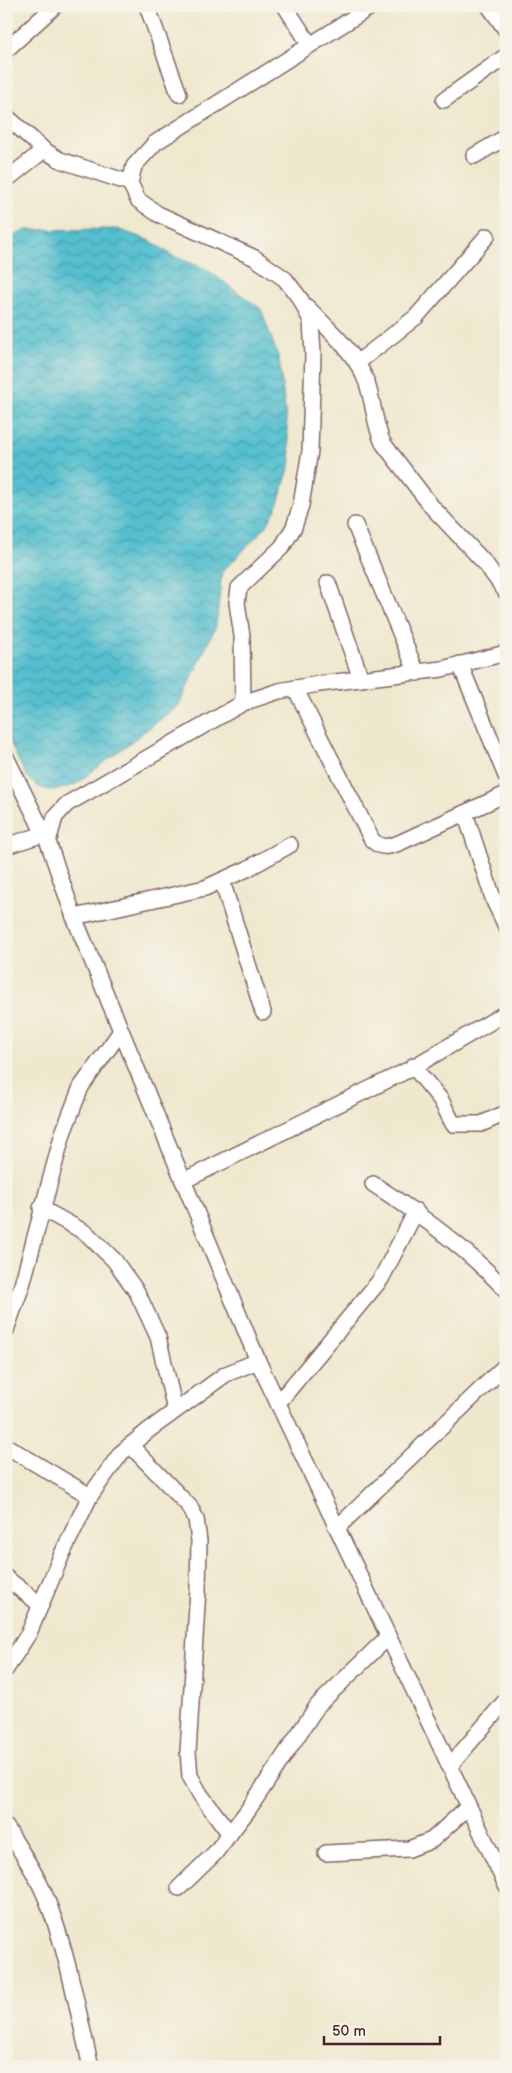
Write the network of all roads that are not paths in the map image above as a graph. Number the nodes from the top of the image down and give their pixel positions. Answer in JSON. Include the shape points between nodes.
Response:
{"nodes":[{"id":1,"x":148,"y":6,"type":"edge"},
{"id":2,"x":285,"y":6,"type":"edge"},
{"id":3,"x":372,"y":6,"type":"edge"},
{"id":4,"x":490,"y":6,"type":"edge"},
{"id":5,"x":51,"y":8,"type":"edge"},
{"id":6,"x":506,"y":30,"type":"edge"},
{"id":7,"x":310,"y":45,"type":"junction"},
{"id":8,"x":6,"y":50,"type":"edge"},
{"id":9,"x":506,"y":56,"type":"edge"},
{"id":10,"x":179,"y":94,"type":"dead end"},
{"id":11,"x":444,"y":100,"type":"dead end"},
{"id":12,"x":6,"y":116,"type":"edge"},
{"id":13,"x":506,"y":137,"type":"edge"},
{"id":14,"x":44,"y":150,"type":"junction"},
{"id":15,"x":474,"y":156,"type":"dead end"},
{"id":16,"x":6,"y":180,"type":"edge"},
{"id":17,"x":130,"y":183,"type":"junction"},
{"id":18,"x":487,"y":236,"type":"dead end"},
{"id":19,"x":300,"y":300,"type":"junction"},
{"id":20,"x":357,"y":363,"type":"junction"},
{"id":21,"x":355,"y":526,"type":"dead end"},
{"id":22,"x":328,"y":583,"type":"dead end"},
{"id":23,"x":506,"y":592,"type":"edge"},
{"id":24,"x":506,"y":653,"type":"edge"},
{"id":25,"x":460,"y":664,"type":"junction"},
{"id":26,"x":417,"y":673,"type":"junction"},
{"id":27,"x":361,"y":679,"type":"junction"},
{"id":28,"x":295,"y":688,"type":"junction"},
{"id":29,"x":243,"y":703,"type":"junction"},
{"id":30,"x":6,"y":757,"type":"edge"},
{"id":31,"x":506,"y":776,"type":"edge"},
{"id":32,"x":506,"y":794,"type":"edge"},
{"id":33,"x":465,"y":813,"type":"junction"},
{"id":34,"x":46,"y":838,"type":"junction"},
{"id":35,"x":290,"y":845,"type":"dead end"},
{"id":36,"x":6,"y":846,"type":"edge"},
{"id":37,"x":222,"y":881,"type":"junction"},
{"id":38,"x":74,"y":917,"type":"junction"},
{"id":39,"x":506,"y":926,"type":"edge"},
{"id":40,"x":263,"y":1012,"type":"dead end"},
{"id":41,"x":506,"y":1013,"type":"edge"},
{"id":42,"x":121,"y":1031,"type":"junction"},
{"id":43,"x":413,"y":1066,"type":"junction"},
{"id":44,"x":506,"y":1113,"type":"edge"},
{"id":45,"x":183,"y":1181,"type":"junction"},
{"id":46,"x":373,"y":1184,"type":"dead end"},
{"id":47,"x":41,"y":1208,"type":"junction"},
{"id":48,"x":416,"y":1211,"type":"junction"},
{"id":49,"x":506,"y":1290,"type":"edge"},
{"id":50,"x":6,"y":1330,"type":"edge"},
{"id":51,"x":258,"y":1361,"type":"junction"},
{"id":52,"x":506,"y":1365,"type":"edge"},
{"id":53,"x":278,"y":1403,"type":"junction"},
{"id":54,"x":175,"y":1410,"type":"junction"},
{"id":55,"x":130,"y":1445,"type":"junction"},
{"id":56,"x":6,"y":1446,"type":"edge"},
{"id":57,"x":90,"y":1496,"type":"junction"},
{"id":58,"x":337,"y":1528,"type":"junction"},
{"id":59,"x":6,"y":1578,"type":"edge"},
{"id":60,"x":40,"y":1605,"type":"junction"},
{"id":61,"x":388,"y":1637,"type":"junction"},
{"id":62,"x":6,"y":1669,"type":"edge"},
{"id":63,"x":506,"y":1700,"type":"edge"},
{"id":64,"x":450,"y":1767,"type":"junction"},
{"id":65,"x":468,"y":1807,"type":"junction"},
{"id":66,"x":6,"y":1827,"type":"edge"},
{"id":67,"x":230,"y":1834,"type":"junction"},
{"id":68,"x":326,"y":1853,"type":"dead end"},
{"id":69,"x":505,"y":1882,"type":"edge"},
{"id":70,"x":179,"y":1888,"type":"dead end"},
{"id":71,"x":91,"y":2067,"type":"edge"}],
"edges":[{"from":1,"to":10,"type":"street"},
{"from":2,"to":7,"type":"street"},
{"from":3,"to":7,"type":"street"},
{"from":4,"to":6,"type":"street"},
{"from":5,"to":8,"type":"street"},
{"from":7,"to":17,"type":"street","via":[[155,142],[134,166]]},
{"from":9,"to":11,"type":"street"},
{"from":12,"to":14,"type":"street"},
{"from":13,"to":15,"type":"street"},
{"from":14,"to":16,"type":"street"},
{"from":14,"to":17,"type":"street","via":[[78,168]]},
{"from":17,"to":19,"type":"street","via":[[138,200],[158,214],[255,258],[285,279]]},
{"from":18,"to":20,"type":"street","via":[[416,318]]},
{"from":19,"to":20,"type":"street"},
{"from":19,"to":29,"type":"street","via":[[310,321],[313,354],[310,451],[294,527],[282,547],[239,588],[237,603],[242,636]]},
{"from":20,"to":23,"type":"street","via":[[370,393],[383,443],[432,507],[485,563]]},
{"from":21,"to":26,"type":"street"},
{"from":22,"to":27,"type":"street"},
{"from":24,"to":25,"type":"street"},
{"from":25,"to":26,"type":"street"},
{"from":25,"to":31,"type":"street"},
{"from":26,"to":27,"type":"street"},
{"from":27,"to":28,"type":"street"},
{"from":28,"to":29,"type":"street"},
{"from":28,"to":33,"type":"street","via":[[372,840],[378,846],[387,847]]},
{"from":29,"to":34,"type":"street","via":[[67,804],[55,817]]},
{"from":30,"to":34,"type":"street"},
{"from":32,"to":33,"type":"street"},
{"from":33,"to":39,"type":"street","via":[[494,901]]},
{"from":34,"to":36,"type":"street"},
{"from":34,"to":38,"type":"street"},
{"from":35,"to":37,"type":"street"},
{"from":37,"to":38,"type":"street","via":[[190,892]]},
{"from":37,"to":40,"type":"street"},
{"from":38,"to":42,"type":"street"},
{"from":41,"to":43,"type":"street"},
{"from":42,"to":45,"type":"street"},
{"from":42,"to":47,"type":"street","via":[[81,1087],[62,1133]]},
{"from":43,"to":44,"type":"street","via":[[441,1100],[453,1124],[481,1124]]},
{"from":43,"to":45,"type":"street"},
{"from":45,"to":51,"type":"street"},
{"from":46,"to":48,"type":"street"},
{"from":47,"to":50,"type":"street","via":[[22,1285]]},
{"from":47,"to":54,"type":"street","via":[[86,1233],[114,1260],[137,1292],[158,1337]]},
{"from":48,"to":49,"type":"street"},
{"from":48,"to":53,"type":"street","via":[[381,1279]]},
{"from":51,"to":53,"type":"street"},
{"from":51,"to":54,"type":"street","via":[[226,1374]]},
{"from":52,"to":58,"type":"street"},
{"from":53,"to":58,"type":"street"},
{"from":54,"to":55,"type":"street"},
{"from":55,"to":57,"type":"street"},
{"from":55,"to":67,"type":"street","via":[[190,1507],[196,1519],[198,1589],[188,1752],[190,1776]]},
{"from":56,"to":57,"type":"street"},
{"from":57,"to":60,"type":"street"},
{"from":58,"to":61,"type":"street"},
{"from":59,"to":60,"type":"street"},
{"from":60,"to":62,"type":"street","via":[[29,1633]]},
{"from":61,"to":64,"type":"street"},
{"from":61,"to":67,"type":"street","via":[[318,1705]]},
{"from":63,"to":64,"type":"street"},
{"from":64,"to":65,"type":"street"},
{"from":65,"to":68,"type":"street","via":[[432,1840],[409,1849]]},
{"from":65,"to":69,"type":"street"},
{"from":66,"to":71,"type":"street","via":[[50,1906],[68,1963]]},
{"from":67,"to":70,"type":"street"}]}
